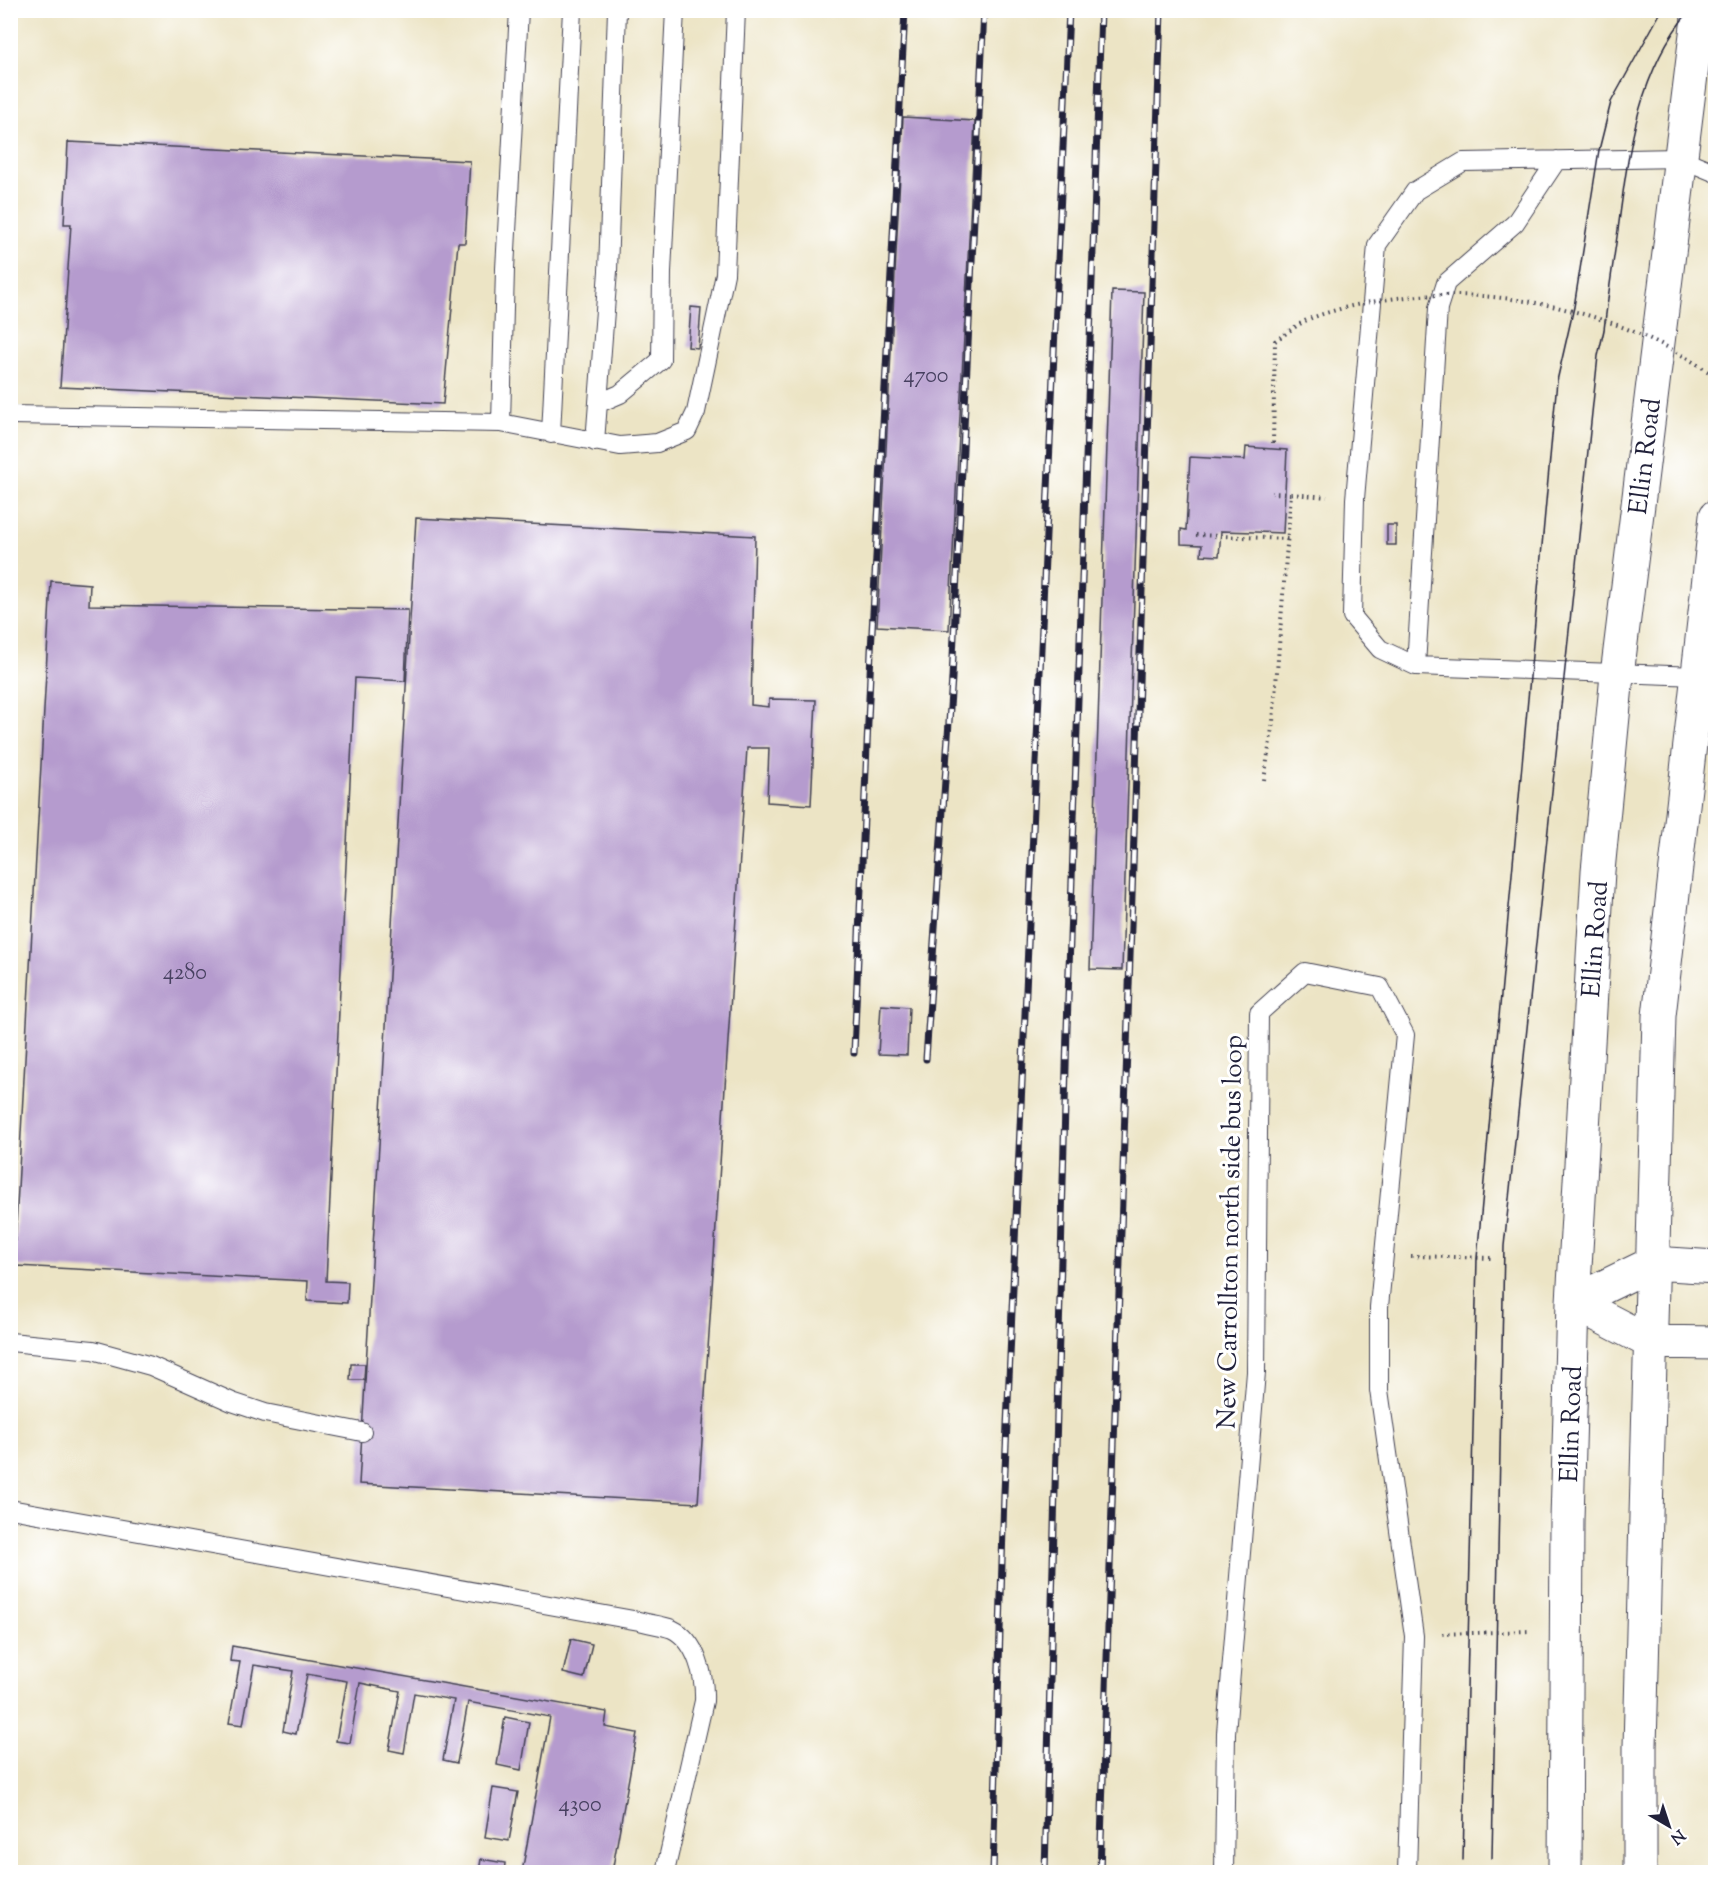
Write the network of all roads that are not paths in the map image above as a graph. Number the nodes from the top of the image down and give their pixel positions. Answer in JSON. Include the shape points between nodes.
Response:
{"nodes":[{"id":1,"x":519,"y":10,"type":"edge"},
{"id":2,"x":572,"y":10,"type":"edge"},
{"id":3,"x":617,"y":10,"type":"edge"},
{"id":4,"x":675,"y":10,"type":"edge"},
{"id":5,"x":736,"y":10,"type":"edge"},
{"id":6,"x":1699,"y":10,"type":"edge"},
{"id":7,"x":1680,"y":158,"type":"junction"},
{"id":8,"x":1557,"y":160,"type":"junction"},
{"id":9,"x":1716,"y":173,"type":"edge"},
{"id":10,"x":599,"y":403,"type":"junction"},
{"id":11,"x":10,"y":416,"type":"edge"},
{"id":12,"x":501,"y":423,"type":"junction"},
{"id":13,"x":551,"y":434,"type":"junction"},
{"id":14,"x":595,"y":442,"type":"junction"},
{"id":15,"x":1716,"y":516,"type":"edge"},
{"id":16,"x":1416,"y":666,"type":"junction"},
{"id":17,"x":1617,"y":675,"type":"junction"},
{"id":18,"x":1698,"y":676,"type":"junction"},
{"id":19,"x":1653,"y":1263,"type":"junction"},
{"id":20,"x":1716,"y":1267,"type":"edge"},
{"id":21,"x":1573,"y":1302,"type":"junction"},
{"id":22,"x":10,"y":1342,"type":"edge"},
{"id":23,"x":1650,"y":1342,"type":"junction"},
{"id":24,"x":1716,"y":1343,"type":"edge"},
{"id":25,"x":362,"y":1432,"type":"dead end"},
{"id":26,"x":10,"y":1509,"type":"edge"},
{"id":27,"x":665,"y":1872,"type":"edge"},
{"id":28,"x":1224,"y":1872,"type":"edge"},
{"id":29,"x":1407,"y":1872,"type":"edge"},
{"id":30,"x":1565,"y":1872,"type":"edge"},
{"id":31,"x":1640,"y":1872,"type":"edge"}],
"edges":[{"from":1,"to":12,"type":"lane"},
{"from":2,"to":13,"type":"lane"},
{"from":3,"to":10,"type":"lane"},
{"from":4,"to":10,"type":"lane","via":[[661,360],[620,394]]},
{"from":5,"to":14,"type":"lane","via":[[725,274],[696,412],[687,431],[657,443],[620,446]]},
{"from":6,"to":7,"type":"street","name":"Ellin Road"},
{"from":7,"to":8,"type":"lane"},
{"from":7,"to":9,"type":"lane"},
{"from":7,"to":17,"type":"street","name":"Ellin Road"},
{"from":8,"to":16,"type":"lane","via":[[1515,223],[1446,283],[1438,308]]},
{"from":8,"to":16,"type":"lane","via":[[1463,162],[1414,191],[1377,245],[1355,499],[1353,616],[1380,649]]},
{"from":10,"to":14,"type":"lane"},
{"from":11,"to":12,"type":"lane"},
{"from":12,"to":13,"type":"lane"},
{"from":13,"to":14,"type":"lane"},
{"from":15,"to":18,"type":"street"},
{"from":16,"to":17,"type":"lane"},
{"from":17,"to":18,"type":"lane"},
{"from":17,"to":21,"type":"street","name":"Ellin Road","via":[[1598,871]]},
{"from":18,"to":19,"type":"street","via":[[1659,1016]]},
{"from":19,"to":20,"type":"street"},
{"from":19,"to":21,"type":"street"},
{"from":19,"to":23,"type":"street"},
{"from":21,"to":23,"type":"street"},
{"from":21,"to":30,"type":"street","name":"Ellin Road"},
{"from":22,"to":25,"type":"lane","via":[[93,1350],[151,1366],[265,1413]]},
{"from":23,"to":24,"type":"street"},
{"from":23,"to":31,"type":"street"},
{"from":26,"to":27,"type":"lane","via":[[673,1630],[689,1644],[705,1691]]},
{"from":28,"to":29,"type":"lane","name":"New Carrollton north side bus loop","via":[[1226,1733],[1256,1372],[1259,1013],[1305,972],[1380,987],[1405,1035],[1379,1307],[1380,1390],[1414,1636]]}]}
